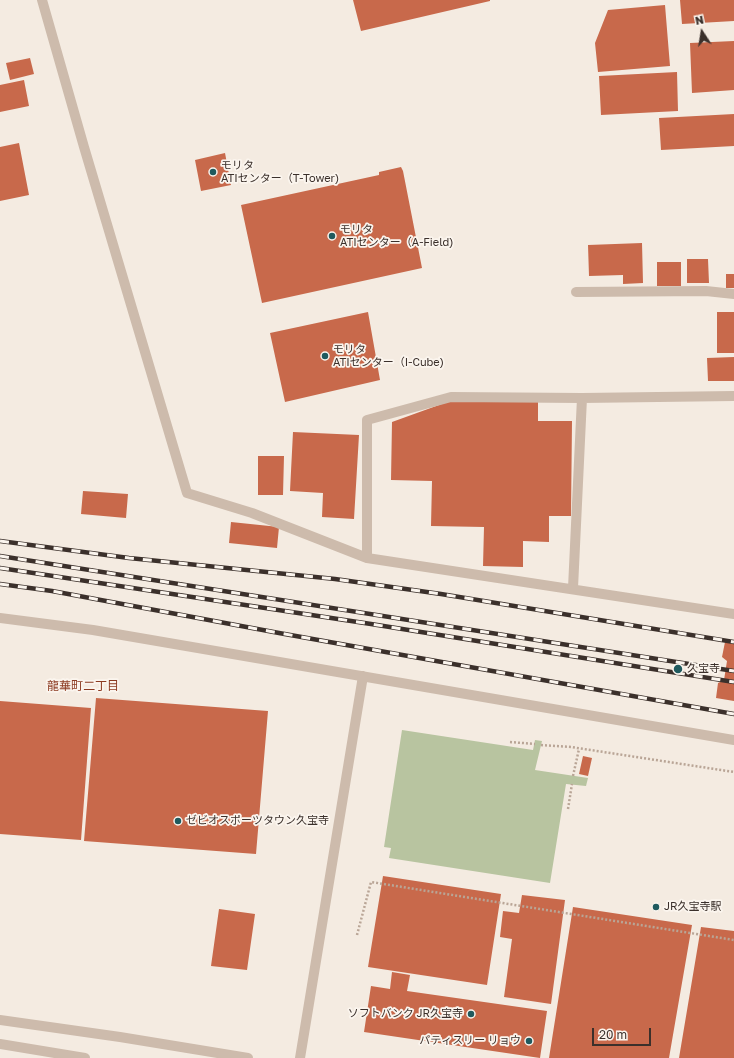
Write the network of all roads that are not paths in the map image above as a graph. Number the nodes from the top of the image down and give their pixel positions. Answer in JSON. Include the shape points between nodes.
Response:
{"nodes":[{"id":1,"x":42,"y":0,"type":"edge"},
{"id":2,"x":576,"y":292,"type":"dead end"},
{"id":3,"x":734,"y":294,"type":"edge"},
{"id":4,"x":734,"y":396,"type":"edge"},
{"id":5,"x":582,"y":398,"type":"junction"},
{"id":6,"x":367,"y":558,"type":"junction"},
{"id":7,"x":573,"y":588,"type":"junction"},
{"id":8,"x":734,"y":614,"type":"edge"},
{"id":9,"x":0,"y":618,"type":"edge"},
{"id":10,"x":363,"y":676,"type":"junction"},
{"id":11,"x":734,"y":740,"type":"edge"},
{"id":12,"x":0,"y":1020,"type":"edge"},
{"id":13,"x":0,"y":1044,"type":"edge"},
{"id":14,"x":85,"y":1058,"type":"edge"},
{"id":15,"x":248,"y":1058,"type":"edge"},
{"id":16,"x":300,"y":1058,"type":"edge"}],
"edges":[{"from":1,"to":6,"type":"street","via":[[187,493],[259,516]]},
{"from":2,"to":3,"type":"street","via":[[706,291]]},
{"from":4,"to":5,"type":"street"},
{"from":5,"to":6,"type":"street","via":[[451,396],[366,420]]},
{"from":5,"to":7,"type":"street"},
{"from":6,"to":7,"type":"street"},
{"from":7,"to":8,"type":"street"},
{"from":9,"to":10,"type":"street","via":[[93,630]]},
{"from":10,"to":11,"type":"street"},
{"from":10,"to":16,"type":"street"},
{"from":12,"to":15,"type":"street"},
{"from":13,"to":14,"type":"street"}]}
